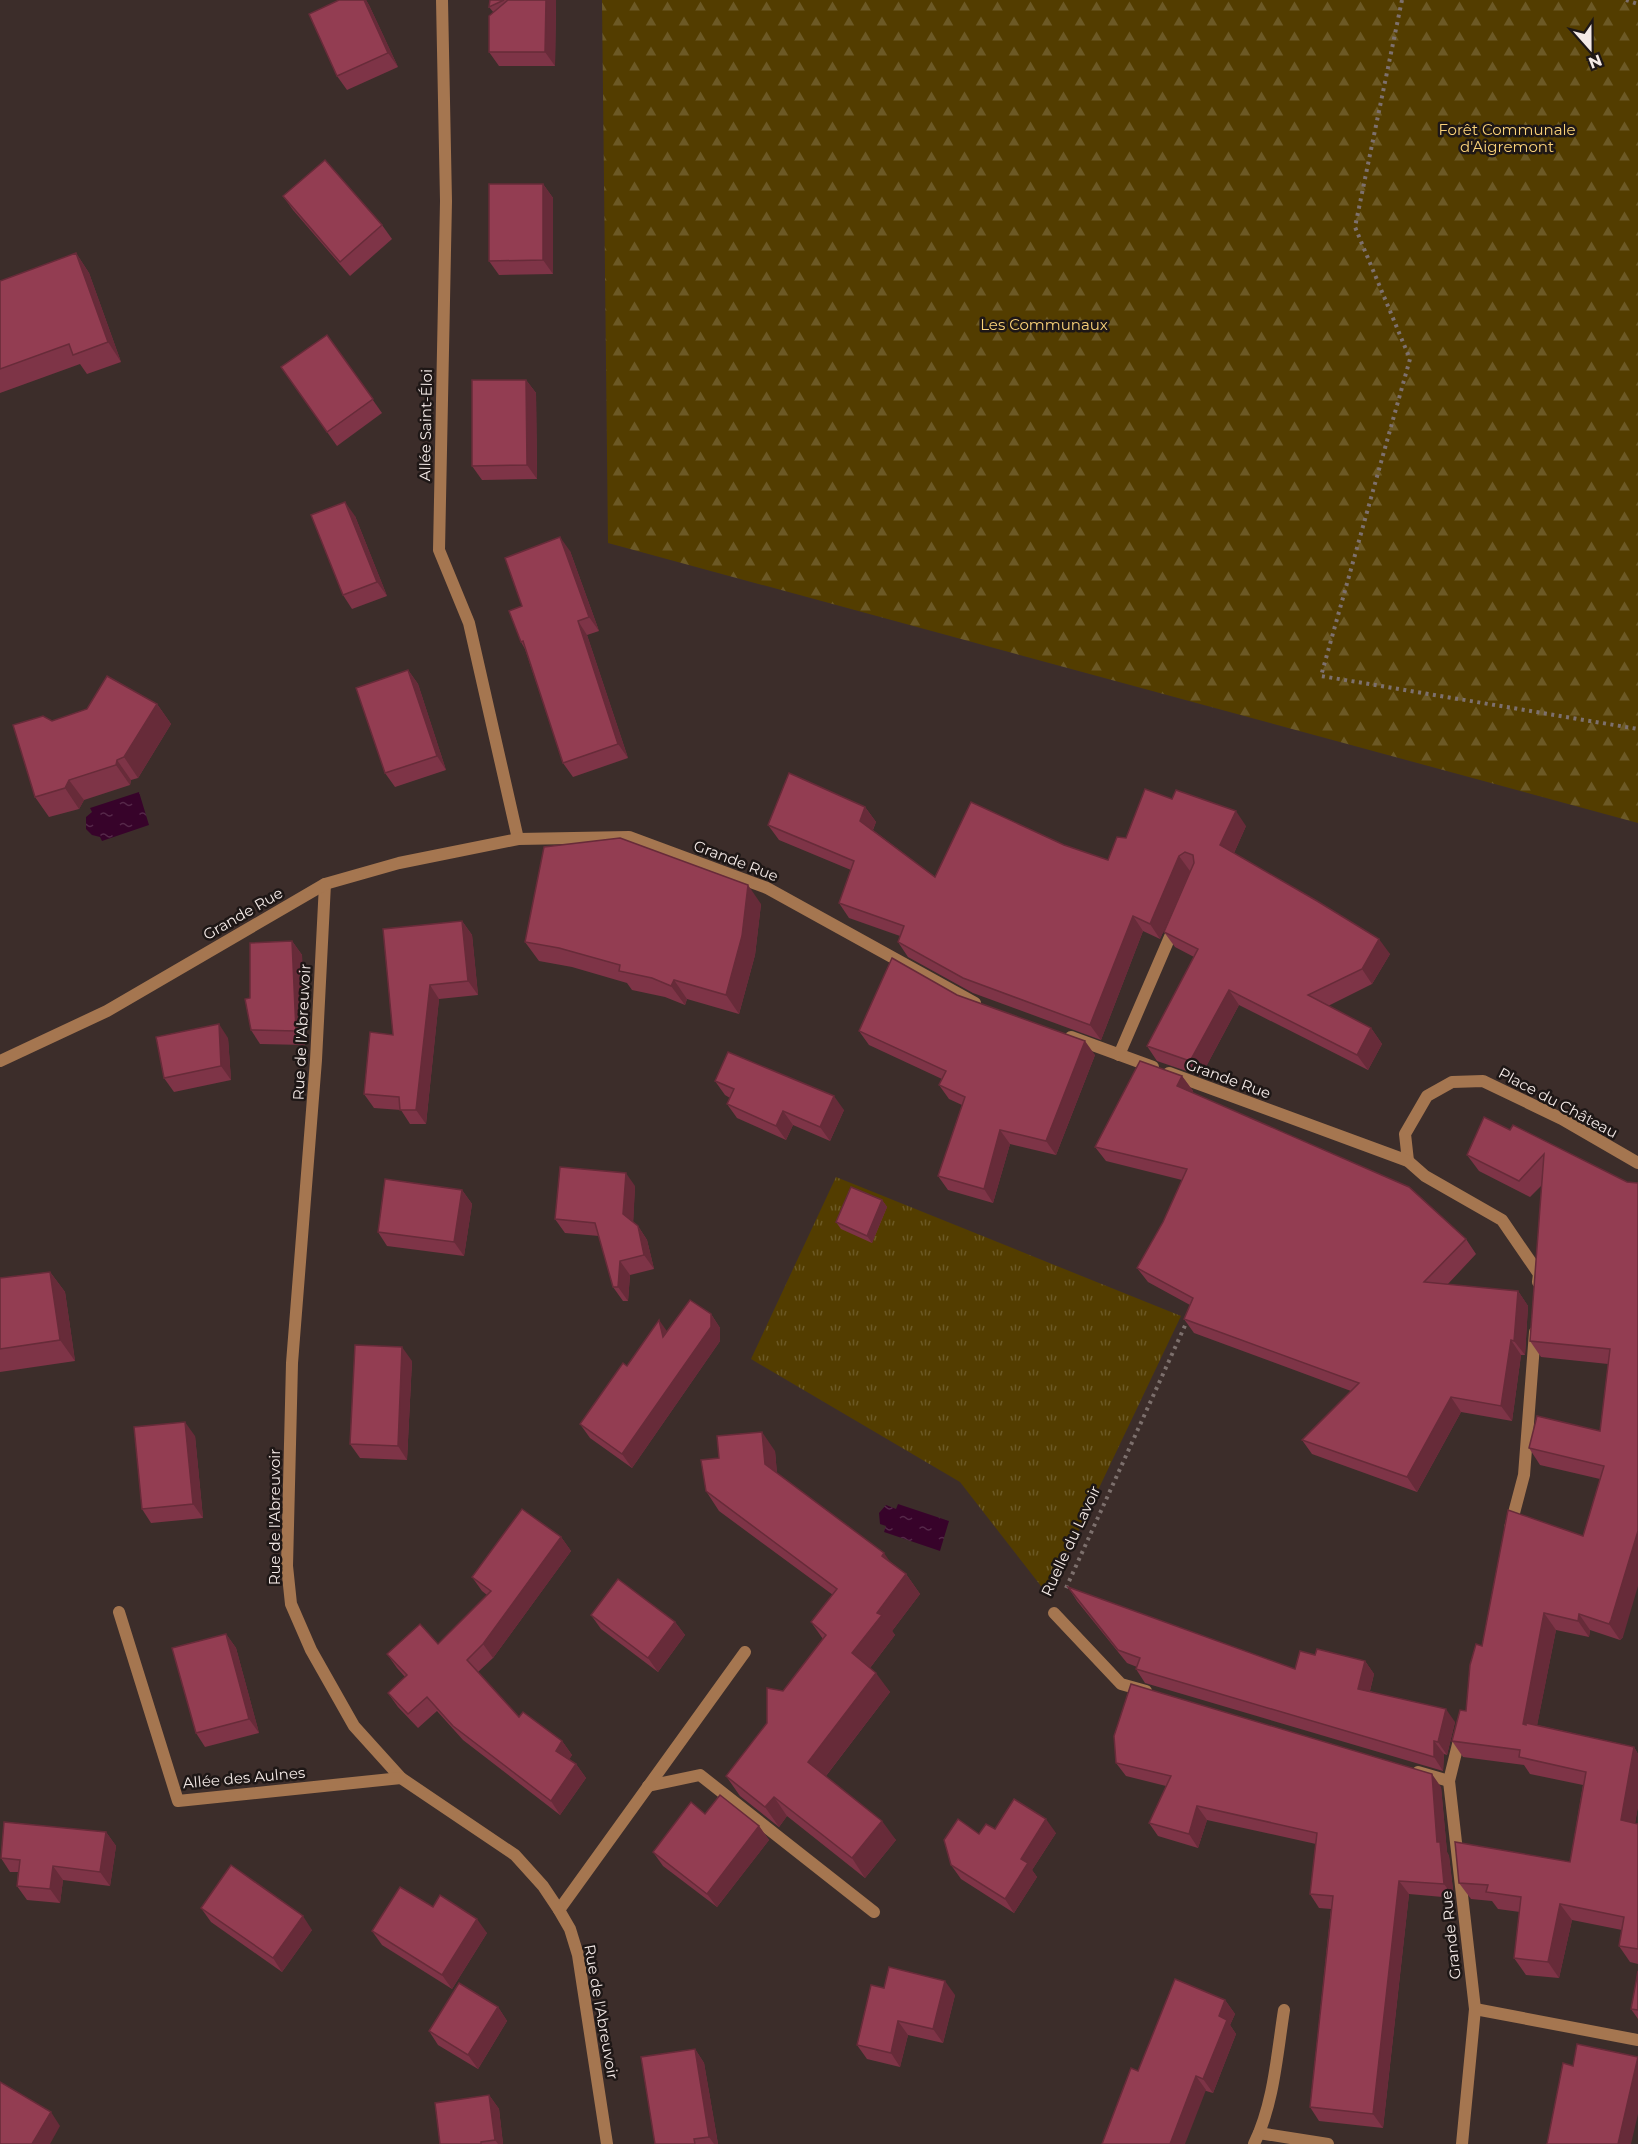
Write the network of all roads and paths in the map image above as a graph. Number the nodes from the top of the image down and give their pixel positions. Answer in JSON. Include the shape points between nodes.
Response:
{"nodes":[{"id":1,"x":442,"y":0,"type":"edge"},
{"id":2,"x":1402,"y":0,"type":"edge"},
{"id":3,"x":1626,"y":0,"type":"edge"},
{"id":4,"x":1638,"y":4,"type":"edge"},
{"id":5,"x":1638,"y":729,"type":"edge"},
{"id":6,"x":518,"y":839,"type":"junction"},
{"id":7,"x":325,"y":884,"type":"junction"},
{"id":8,"x":1179,"y":917,"type":"edge"},
{"id":9,"x":991,"y":1008,"type":"edge"},
{"id":10,"x":1055,"y":1032,"type":"edge"},
{"id":11,"x":1119,"y":1055,"type":"junction"},
{"id":12,"x":0,"y":1061,"type":"edge"},
{"id":13,"x":1408,"y":1161,"type":"junction"},
{"id":14,"x":1638,"y":1163,"type":"edge"},
{"id":15,"x":1537,"y":1298,"type":"edge"},
{"id":16,"x":1193,"y":1310,"type":"edge"},
{"id":17,"x":1535,"y":1322,"type":"edge"},
{"id":18,"x":1507,"y":1543,"type":"edge"},
{"id":19,"x":118,"y":1612,"type":"dead end"},
{"id":20,"x":1054,"y":1613,"type":"joint"},
{"id":21,"x":745,"y":1652,"type":"dead end"},
{"id":22,"x":1155,"y":1694,"type":"edge"},
{"id":23,"x":1463,"y":1724,"type":"edge"},
{"id":24,"x":1404,"y":1767,"type":"edge"},
{"id":25,"x":401,"y":1778,"type":"junction"},
{"id":26,"x":1449,"y":1781,"type":"junction"},
{"id":27,"x":648,"y":1786,"type":"junction"},
{"id":28,"x":559,"y":1910,"type":"junction"},
{"id":29,"x":874,"y":1912,"type":"dead end"},
{"id":30,"x":1474,"y":2009,"type":"junction"},
{"id":31,"x":1284,"y":2010,"type":"dead end"},
{"id":32,"x":1638,"y":2040,"type":"edge"},
{"id":33,"x":1257,"y":2139,"type":"edge"},
{"id":34,"x":607,"y":2144,"type":"edge"},
{"id":35,"x":1328,"y":2144,"type":"edge"},
{"id":36,"x":1462,"y":2144,"type":"edge"}],
"edges":[{"from":1,"to":6,"type":"street","name":"Allée Saint-Éloi","via":[[446,201],[438,550],[469,623]]},
{"from":2,"to":5,"type":"path","via":[[1355,227],[1410,359],[1321,676]]},
{"from":3,"to":4,"type":"path"},
{"from":6,"to":7,"type":"street","name":"Grande Rue","via":[[399,863]]},
{"from":6,"to":9,"type":"street","name":"Grande Rue","via":[[629,837],[767,888],[970,1001]]},
{"from":7,"to":12,"type":"street","name":"Grande Rue","via":[[107,1011]]},
{"from":7,"to":25,"type":"street","name":"Rue de l'Abreuvoir","via":[[316,1060],[292,1363],[287,1566],[291,1604],[311,1650],[354,1726]]},
{"from":8,"to":11,"type":"street"},
{"from":10,"to":11,"type":"street","name":"Grande Rue"},
{"from":11,"to":13,"type":"street","name":"Grande Rue"},
{"from":13,"to":14,"type":"street","name":"Place du Château","via":[[1406,1134],[1427,1096],[1452,1082],[1482,1081],[1562,1119]]},
{"from":13,"to":15,"type":"street","name":"Grande Rue","via":[[1425,1176],[1502,1220],[1539,1274]]},
{"from":16,"to":20,"type":"path","name":"Ruelle du Lavoir"},
{"from":17,"to":18,"type":"street","via":[[1524,1475]]},
{"from":19,"to":25,"type":"street","name":"Allée des Aulnes","via":[[178,1801]]},
{"from":20,"to":22,"type":"street","name":"Ruelle du Lavoir","via":[[1121,1684]]},
{"from":21,"to":27,"type":"street"},
{"from":23,"to":26,"type":"street","name":"Grande Rue"},
{"from":24,"to":26,"type":"street"},
{"from":25,"to":28,"type":"street","name":"Rue de l'Abreuvoir","via":[[515,1855]]},
{"from":26,"to":30,"type":"street","name":"Grande Rue"},
{"from":27,"to":28,"type":"street"},
{"from":27,"to":29,"type":"street","via":[[700,1775]]},
{"from":28,"to":34,"type":"street","name":"Rue de l'Abreuvoir","via":[[578,1955]]},
{"from":30,"to":32,"type":"street"},
{"from":30,"to":36,"type":"street","name":"Grande Rue"},
{"from":31,"to":33,"type":"street","via":[[1270,2096]]},
{"from":33,"to":35,"type":"street"}]}
